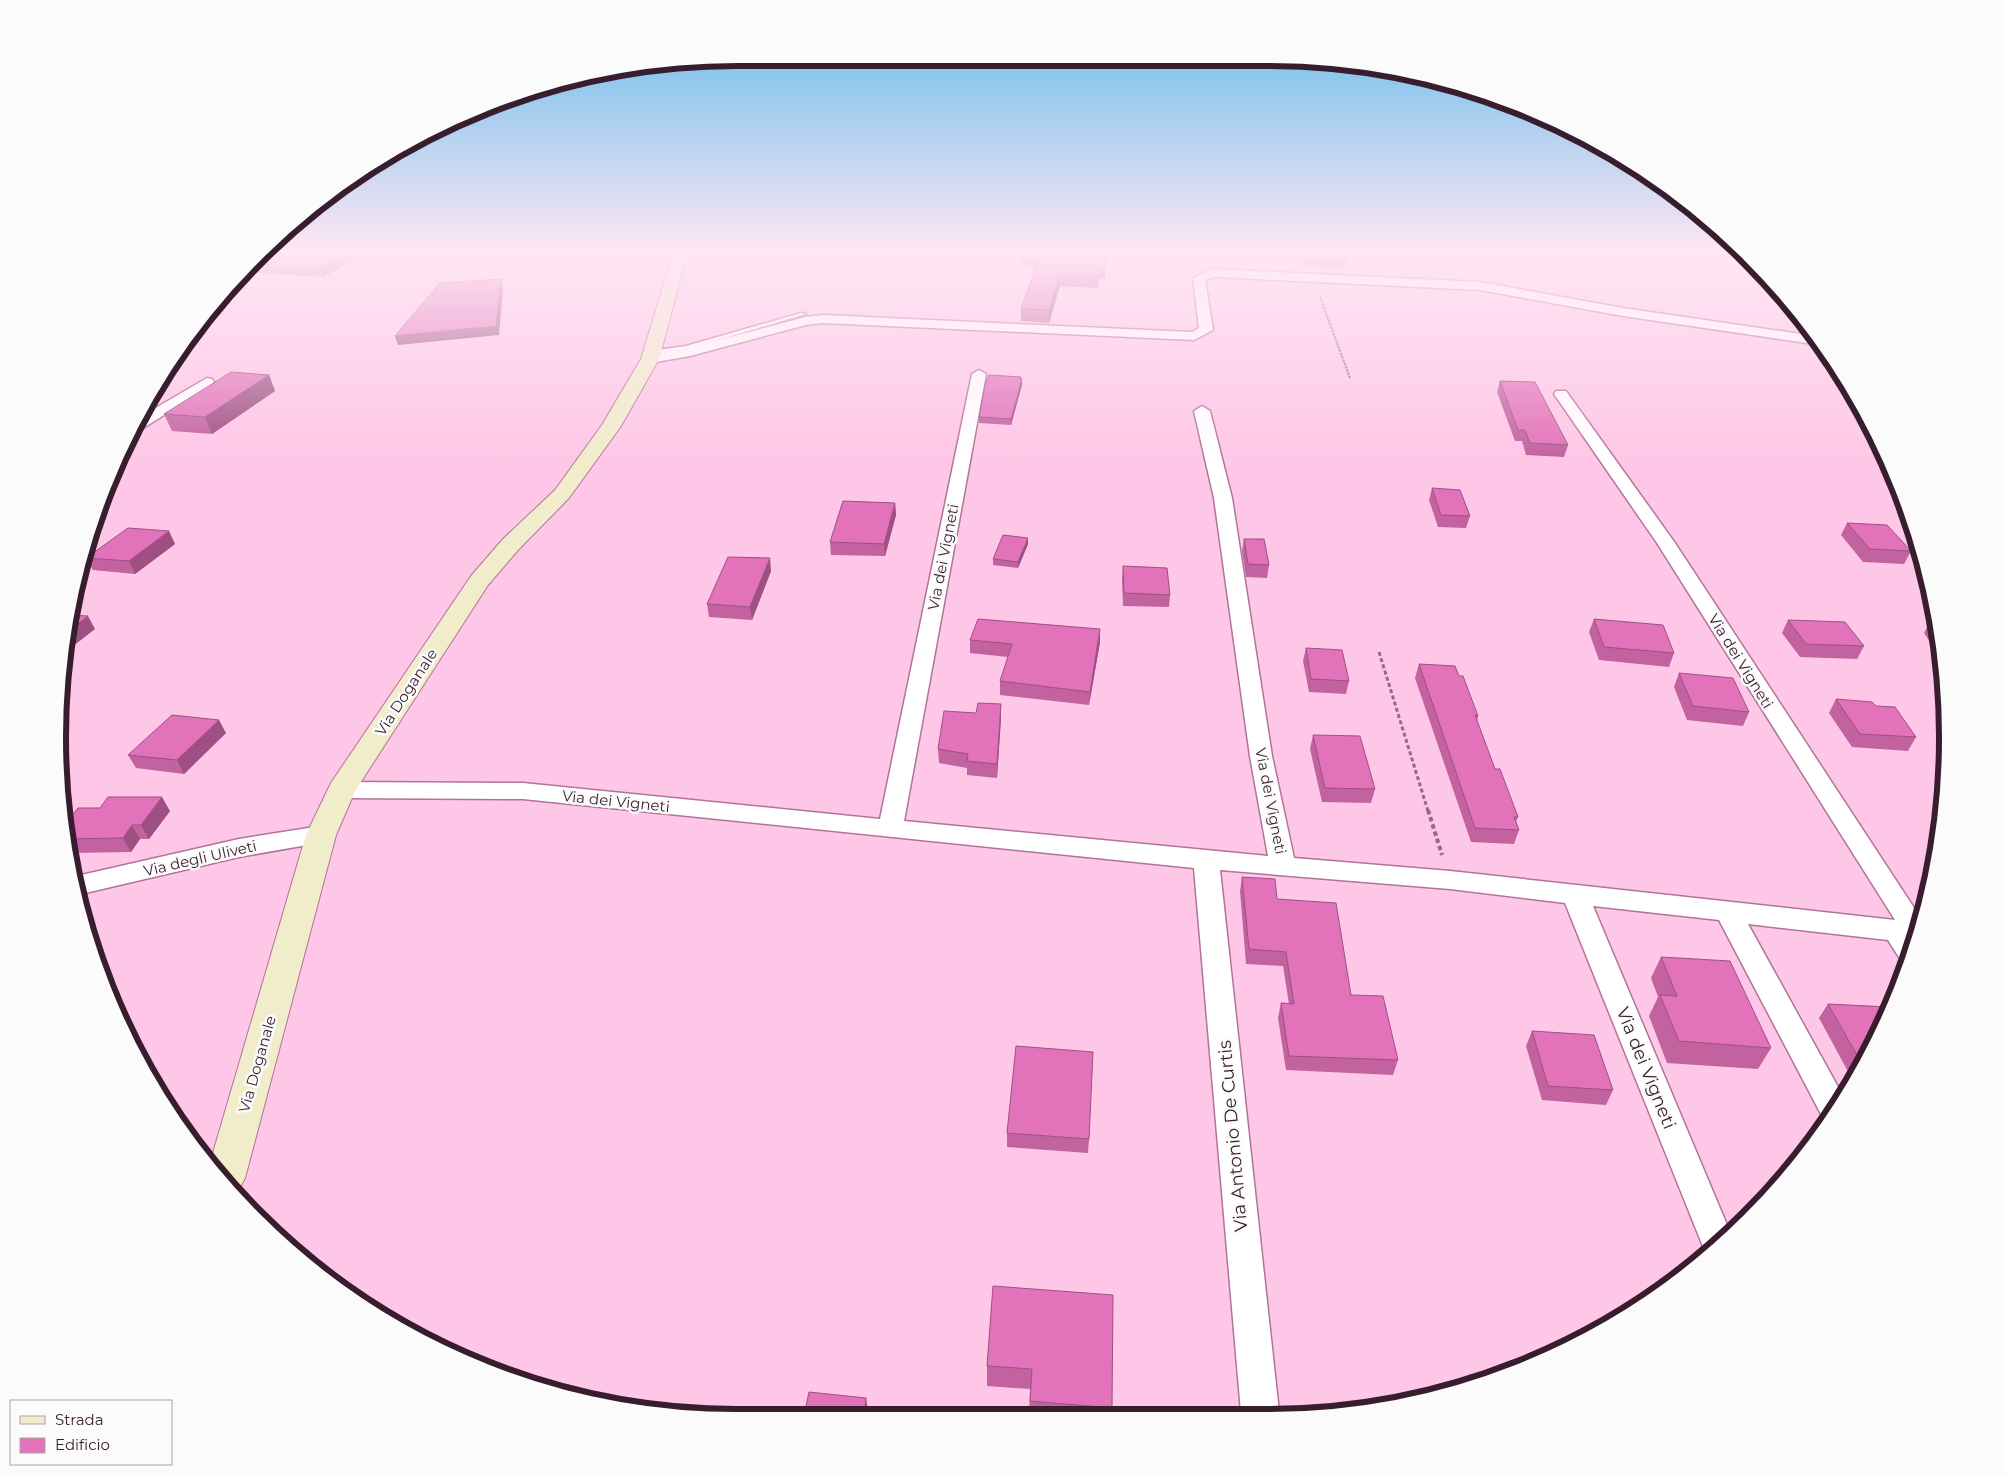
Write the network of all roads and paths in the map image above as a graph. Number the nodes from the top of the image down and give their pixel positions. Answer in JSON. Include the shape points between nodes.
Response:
{"nodes":[{"id":1,"x":662,"y":323,"type":"edge"},
{"id":2,"x":773,"y":323,"type":"edge"},
{"id":3,"x":798,"y":323,"type":"edge"},
{"id":4,"x":922,"y":323,"type":"edge"},
{"id":5,"x":1205,"y":323,"type":"edge"},
{"id":6,"x":1330,"y":323,"type":"edge"},
{"id":7,"x":1693,"y":323,"type":"edge"},
{"id":8,"x":1808,"y":341,"type":"edge"},
{"id":9,"x":651,"y":356,"type":"junction"},
{"id":10,"x":979,"y":374,"type":"dead end"},
{"id":11,"x":1350,"y":378,"type":"dead end"},
{"id":12,"x":206,"y":382,"type":"dead end"},
{"id":13,"x":1561,"y":394,"type":"dead end"},
{"id":14,"x":1202,"y":411,"type":"dead end"},
{"id":15,"x":147,"y":419,"type":"edge"},
{"id":16,"x":1379,"y":652,"type":"dead end"},
{"id":17,"x":341,"y":790,"type":"junction"},
{"id":18,"x":890,"y":828,"type":"junction"},
{"id":19,"x":321,"y":835,"type":"junction"},
{"id":20,"x":1206,"y":860,"type":"junction"},
{"id":21,"x":1283,"y":866,"type":"junction"},
{"id":22,"x":1450,"y":880,"type":"junction"},
{"id":23,"x":83,"y":884,"type":"edge"},
{"id":24,"x":1575,"y":894,"type":"junction"},
{"id":25,"x":1728,"y":912,"type":"junction"},
{"id":26,"x":1908,"y":935,"type":"edge"},
{"id":27,"x":1908,"y":938,"type":"edge"},
{"id":28,"x":1831,"y":1103,"type":"edge"},
{"id":29,"x":227,"y":1172,"type":"edge"},
{"id":30,"x":1715,"y":1237,"type":"edge"},
{"id":31,"x":1260,"y":1409,"type":"edge"}],
"edges":[{"from":1,"to":9,"type":"main road","name":"Via Doganale"},
{"from":2,"to":9,"type":"lane"},
{"from":3,"to":9,"type":"street","via":[[690,352]]},
{"from":4,"to":5,"type":"street","via":[[1190,336],[1206,330]]},
{"from":6,"to":11,"type":"path"},
{"from":7,"to":8,"type":"street"},
{"from":9,"to":17,"type":"main road","name":"Via Doganale","via":[[611,426],[570,484],[479,582]]},
{"from":10,"to":18,"type":"street","name":"Via dei Vigneti"},
{"from":12,"to":15,"type":"street"},
{"from":13,"to":26,"type":"street","name":"Via dei Vigneti","via":[[1666,543]]},
{"from":14,"to":21,"type":"street","name":"Via dei Vigneti","via":[[1223,498],[1262,756]]},
{"from":16,"to":22,"type":"path"},
{"from":17,"to":18,"type":"street","name":"Via dei Vigneti","via":[[523,791]]},
{"from":17,"to":19,"type":"main road","name":"Via Doganale"},
{"from":18,"to":20,"type":"street","name":"Via dei Vigneti"},
{"from":19,"to":23,"type":"street","name":"Via degli Uliveti","via":[[239,848]]},
{"from":19,"to":29,"type":"main road","name":"Via Doganale"},
{"from":20,"to":21,"type":"street","name":"Via dei Vigneti"},
{"from":20,"to":31,"type":"street","name":"Via Antonio De Curtis"},
{"from":21,"to":22,"type":"street","name":"Via dei Vigneti"},
{"from":22,"to":24,"type":"street","name":"Via dei Vigneti"},
{"from":24,"to":25,"type":"street","name":"Via dei Vigneti"},
{"from":24,"to":30,"type":"street","name":"Via dei Vigneti"},
{"from":25,"to":27,"type":"street","name":"Via dei Vigneti"},
{"from":25,"to":28,"type":"street"}]}
